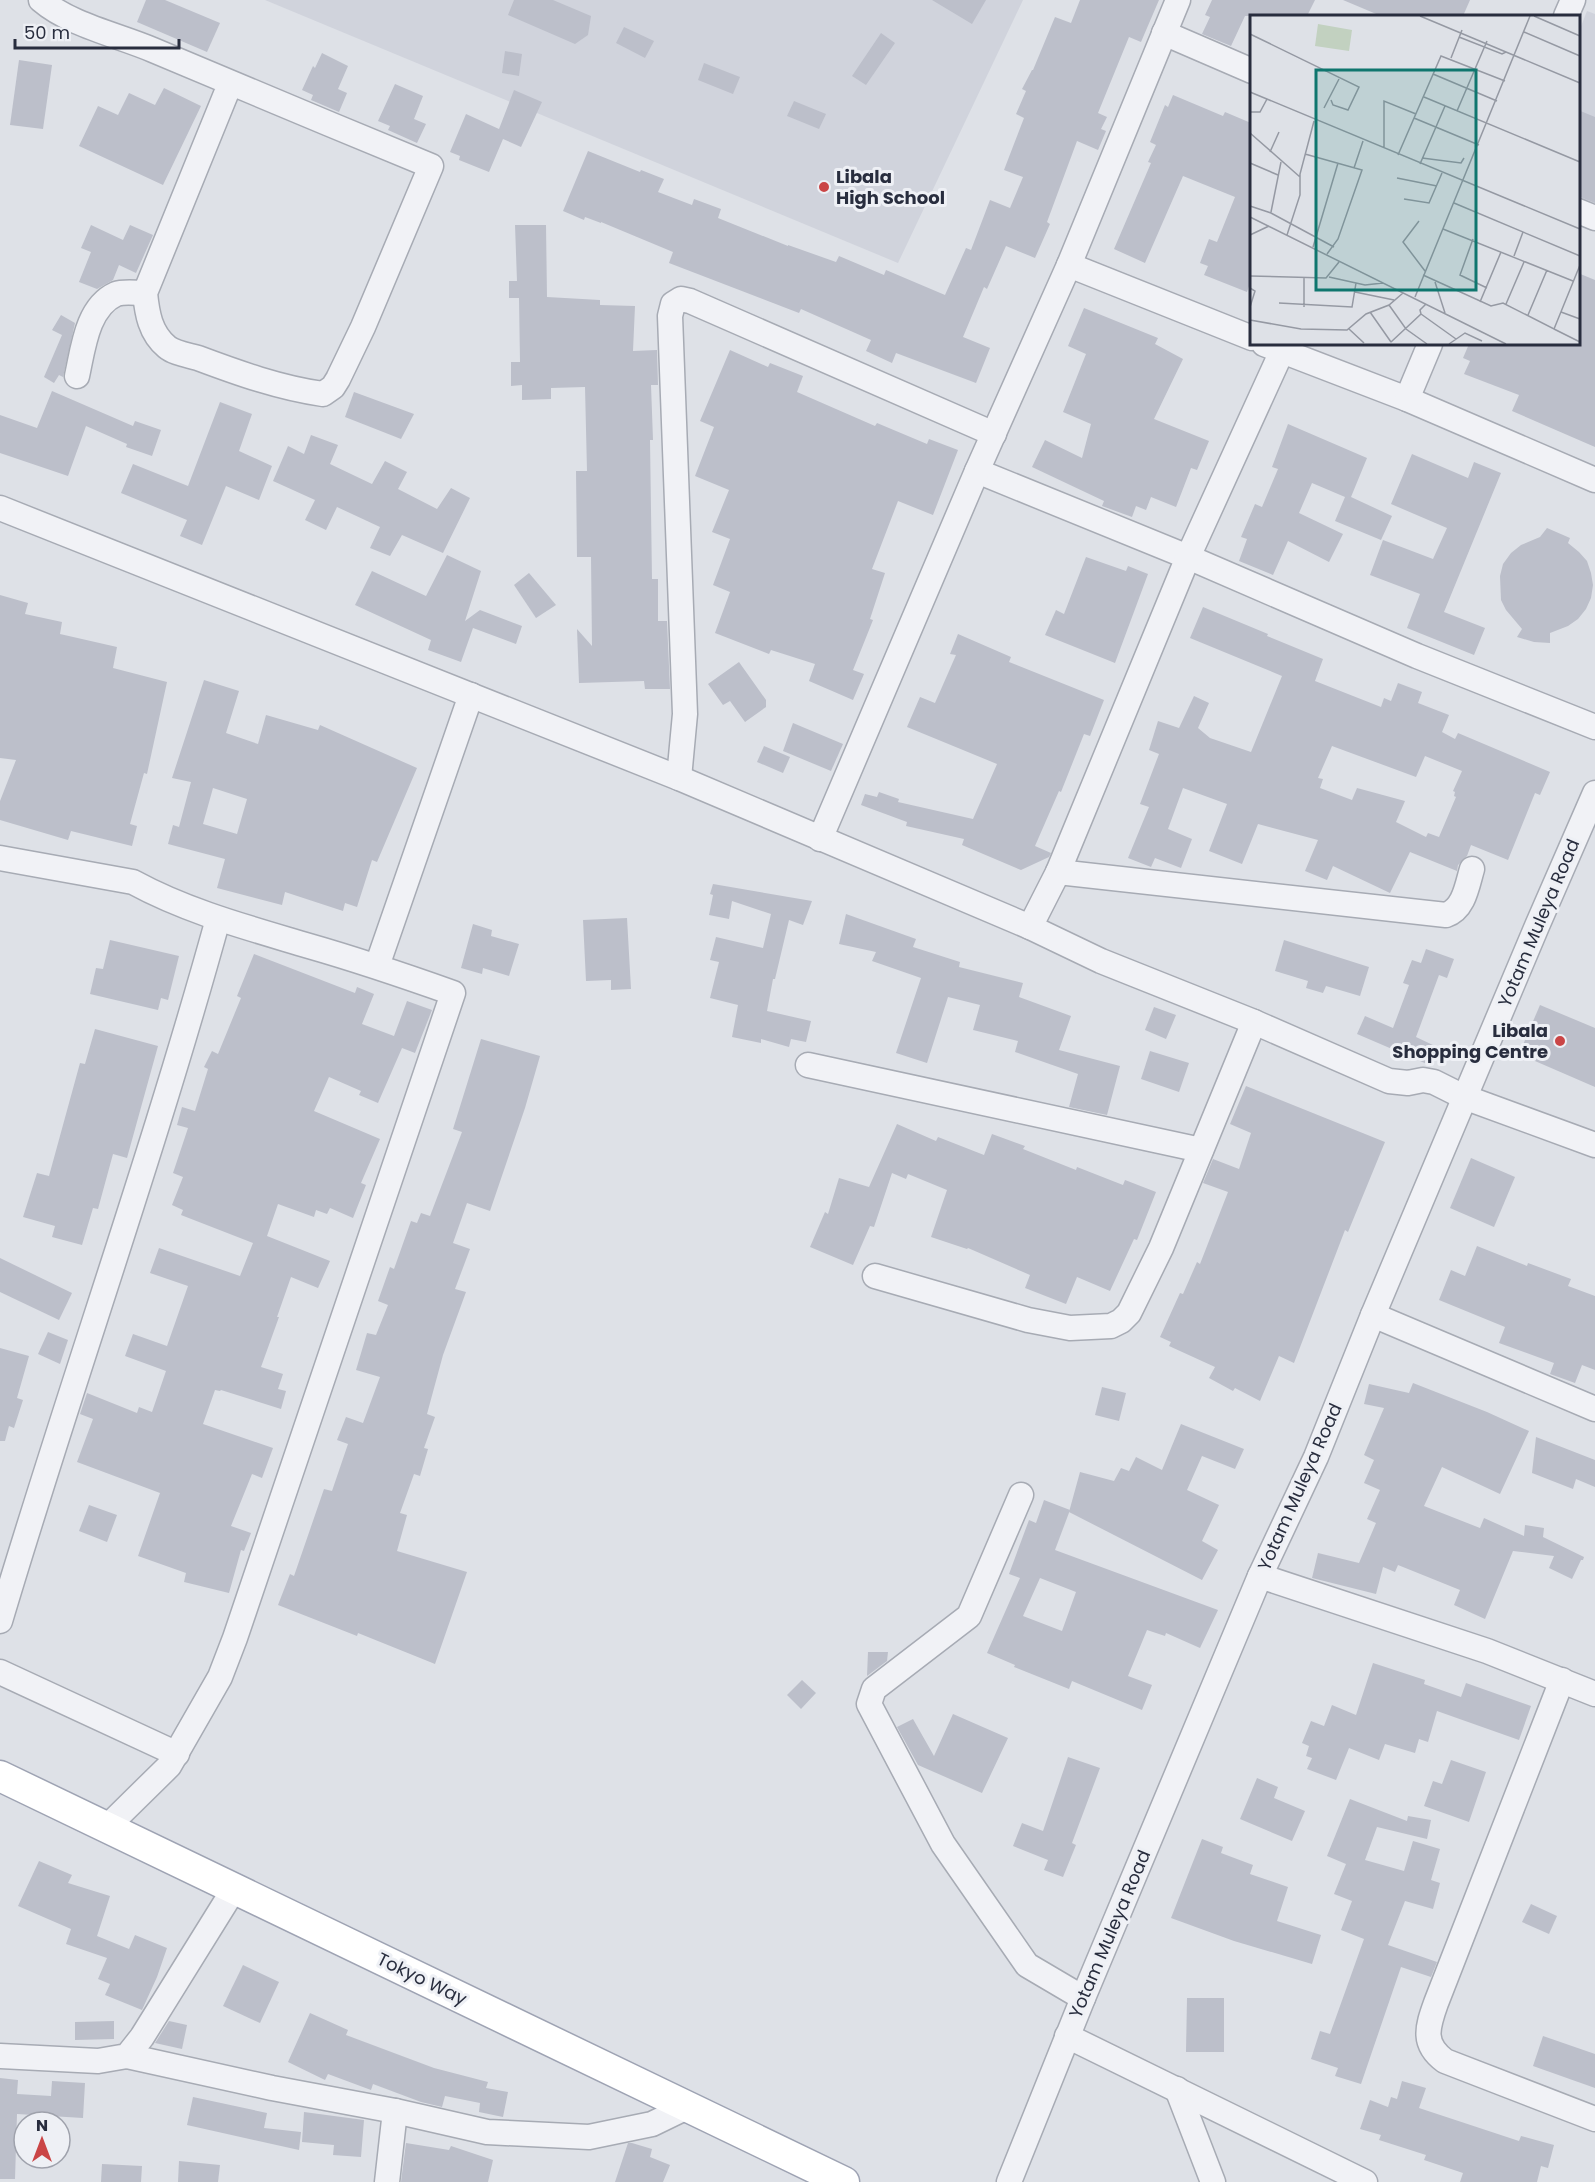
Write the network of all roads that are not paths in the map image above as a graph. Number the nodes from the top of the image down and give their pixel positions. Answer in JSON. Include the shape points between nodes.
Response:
{"nodes":[{"id":1,"x":41,"y":0,"type":"edge"},
{"id":2,"x":1178,"y":0,"type":"edge"},
{"id":3,"x":1573,"y":0,"type":"edge"},
{"id":4,"x":1566,"y":15,"type":"edge"},
{"id":5,"x":1164,"y":33,"type":"junction"},
{"id":6,"x":1250,"y":71,"type":"edge"},
{"id":7,"x":230,"y":84,"type":"junction"},
{"id":8,"x":1580,"y":212,"type":"edge"},
{"id":9,"x":1595,"y":218,"type":"edge"},
{"id":10,"x":1069,"y":265,"type":"junction"},
{"id":11,"x":145,"y":293,"type":"junction"},
{"id":12,"x":1250,"y":338,"type":"edge"},
{"id":13,"x":1430,"y":345,"type":"edge"},
{"id":14,"x":1273,"y":347,"type":"edge"},
{"id":15,"x":77,"y":376,"type":"dead end"},
{"id":16,"x":1407,"y":399,"type":"junction"},
{"id":17,"x":994,"y":434,"type":"junction"},
{"id":18,"x":977,"y":471,"type":"junction"},
{"id":19,"x":1595,"y":480,"type":"edge"},
{"id":20,"x":0,"y":508,"type":"edge"},
{"id":21,"x":1188,"y":557,"type":"junction"},
{"id":22,"x":471,"y":695,"type":"junction"},
{"id":23,"x":1595,"y":727,"type":"edge"},
{"id":24,"x":679,"y":778,"type":"junction"},
{"id":25,"x":1595,"y":793,"type":"edge"},
{"id":26,"x":820,"y":839,"type":"junction"},
{"id":27,"x":0,"y":858,"type":"edge"},
{"id":28,"x":1472,"y":869,"type":"dead end"},
{"id":29,"x":1058,"y":872,"type":"junction"},
{"id":30,"x":218,"y":919,"type":"junction"},
{"id":31,"x":1030,"y":927,"type":"junction"},
{"id":32,"x":377,"y":966,"type":"junction"},
{"id":33,"x":1254,"y":1022,"type":"junction"},
{"id":34,"x":808,"y":1065,"type":"dead end"},
{"id":35,"x":1464,"y":1097,"type":"junction"},
{"id":36,"x":1595,"y":1145,"type":"edge"},
{"id":37,"x":1201,"y":1150,"type":"junction"},
{"id":38,"x":875,"y":1276,"type":"dead end"},
{"id":39,"x":1373,"y":1315,"type":"junction"},
{"id":40,"x":1595,"y":1409,"type":"edge"},
{"id":41,"x":1021,"y":1495,"type":"dead end"},
{"id":42,"x":1260,"y":1576,"type":"junction"},
{"id":43,"x":0,"y":1621,"type":"edge"},
{"id":44,"x":0,"y":1672,"type":"edge"},
{"id":45,"x":1562,"y":1680,"type":"junction"},
{"id":46,"x":1595,"y":1694,"type":"edge"},
{"id":47,"x":177,"y":1754,"type":"junction"},
{"id":48,"x":0,"y":1776,"type":"edge"},
{"id":49,"x":107,"y":1827,"type":"junction"},
{"id":50,"x":234,"y":1889,"type":"junction"},
{"id":51,"x":1083,"y":1998,"type":"junction"},
{"id":52,"x":1068,"y":2036,"type":"junction"},
{"id":53,"x":0,"y":2056,"type":"edge"},
{"id":54,"x":127,"y":2056,"type":"junction"},
{"id":55,"x":1177,"y":2090,"type":"junction"},
{"id":56,"x":687,"y":2107,"type":"junction"},
{"id":57,"x":395,"y":2111,"type":"junction"},
{"id":58,"x":1595,"y":2119,"type":"edge"},
{"id":59,"x":387,"y":2182,"type":"edge"},
{"id":60,"x":844,"y":2182,"type":"edge"},
{"id":61,"x":1009,"y":2182,"type":"edge"},
{"id":62,"x":1213,"y":2182,"type":"edge"},
{"id":63,"x":1365,"y":2182,"type":"edge"}],
"edges":[{"from":1,"to":7,"type":"street","via":[[70,18]]},
{"from":2,"to":5,"type":"street"},
{"from":3,"to":4,"type":"street"},
{"from":5,"to":6,"type":"street"},
{"from":5,"to":10,"type":"street"},
{"from":7,"to":11,"type":"street"},
{"from":7,"to":11,"type":"street","via":[[431,166],[421,191],[338,380],[323,394],[251,377],[168,348],[147,317]]},
{"from":8,"to":9,"type":"street"},
{"from":10,"to":12,"type":"street"},
{"from":10,"to":17,"type":"street"},
{"from":11,"to":15,"type":"street","via":[[118,293],[103,302],[93,317]]},
{"from":13,"to":16,"type":"street"},
{"from":14,"to":16,"type":"street"},
{"from":14,"to":21,"type":"street"},
{"from":16,"to":19,"type":"street"},
{"from":17,"to":18,"type":"street"},
{"from":17,"to":24,"type":"street","via":[[690,301],[681,299],[673,304],[670,316],[685,714]]},
{"from":18,"to":21,"type":"street"},
{"from":18,"to":26,"type":"street"},
{"from":20,"to":22,"type":"street"},
{"from":21,"to":23,"type":"street","via":[[1417,656]]},
{"from":21,"to":29,"type":"street"},
{"from":22,"to":24,"type":"street"},
{"from":22,"to":32,"type":"street"},
{"from":24,"to":26,"type":"street"},
{"from":25,"to":35,"type":"street","name":"Yotam Muleya Road"},
{"from":26,"to":31,"type":"street"},
{"from":27,"to":30,"type":"street","via":[[133,882]]},
{"from":28,"to":29,"type":"street","via":[[1460,906],[1446,915]]},
{"from":29,"to":31,"type":"street"},
{"from":30,"to":32,"type":"street"},
{"from":30,"to":43,"type":"street"},
{"from":31,"to":33,"type":"street","via":[[1101,961]]},
{"from":32,"to":47,"type":"street","via":[[453,993],[235,1638],[220,1677]]},
{"from":33,"to":35,"type":"street","via":[[1389,1081],[1434,1082]]},
{"from":33,"to":37,"type":"street"},
{"from":34,"to":37,"type":"street"},
{"from":35,"to":36,"type":"street"},
{"from":35,"to":39,"type":"street","name":"Yotam Muleya Road"},
{"from":37,"to":38,"type":"street","via":[[1138,1296],[1121,1321],[1111,1326],[1070,1328],[1028,1320]]},
{"from":39,"to":40,"type":"street"},
{"from":39,"to":42,"type":"street","name":"Yotam Muleya Road","via":[[1316,1457]]},
{"from":41,"to":51,"type":"street","via":[[969,1616],[874,1689],[869,1704],[943,1844],[1027,1965]]},
{"from":42,"to":45,"type":"street"},
{"from":42,"to":51,"type":"street","name":"Yotam Muleya Road"},
{"from":44,"to":47,"type":"street"},
{"from":45,"to":46,"type":"street"},
{"from":45,"to":58,"type":"street","via":[[1433,2012],[1428,2038],[1434,2053],[1445,2061]]},
{"from":47,"to":49,"type":"street","via":[[155,1782]]},
{"from":48,"to":49,"type":"main road","name":"Tokyo Way"},
{"from":49,"to":50,"type":"main road","name":"Tokyo Way"},
{"from":50,"to":54,"type":"street"},
{"from":50,"to":56,"type":"main road","name":"Tokyo Way"},
{"from":51,"to":52,"type":"street","name":"Yotam Muleya Road"},
{"from":52,"to":55,"type":"street"},
{"from":52,"to":61,"type":"street","name":"Yotam Muleya Road"},
{"from":53,"to":54,"type":"street","via":[[98,2061]]},
{"from":54,"to":57,"type":"street"},
{"from":55,"to":62,"type":"street"},
{"from":55,"to":63,"type":"street"},
{"from":56,"to":57,"type":"street","via":[[652,2124],[589,2137],[487,2132]]},
{"from":56,"to":60,"type":"main road","name":"Tokyo Way"},
{"from":57,"to":59,"type":"street"}]}
